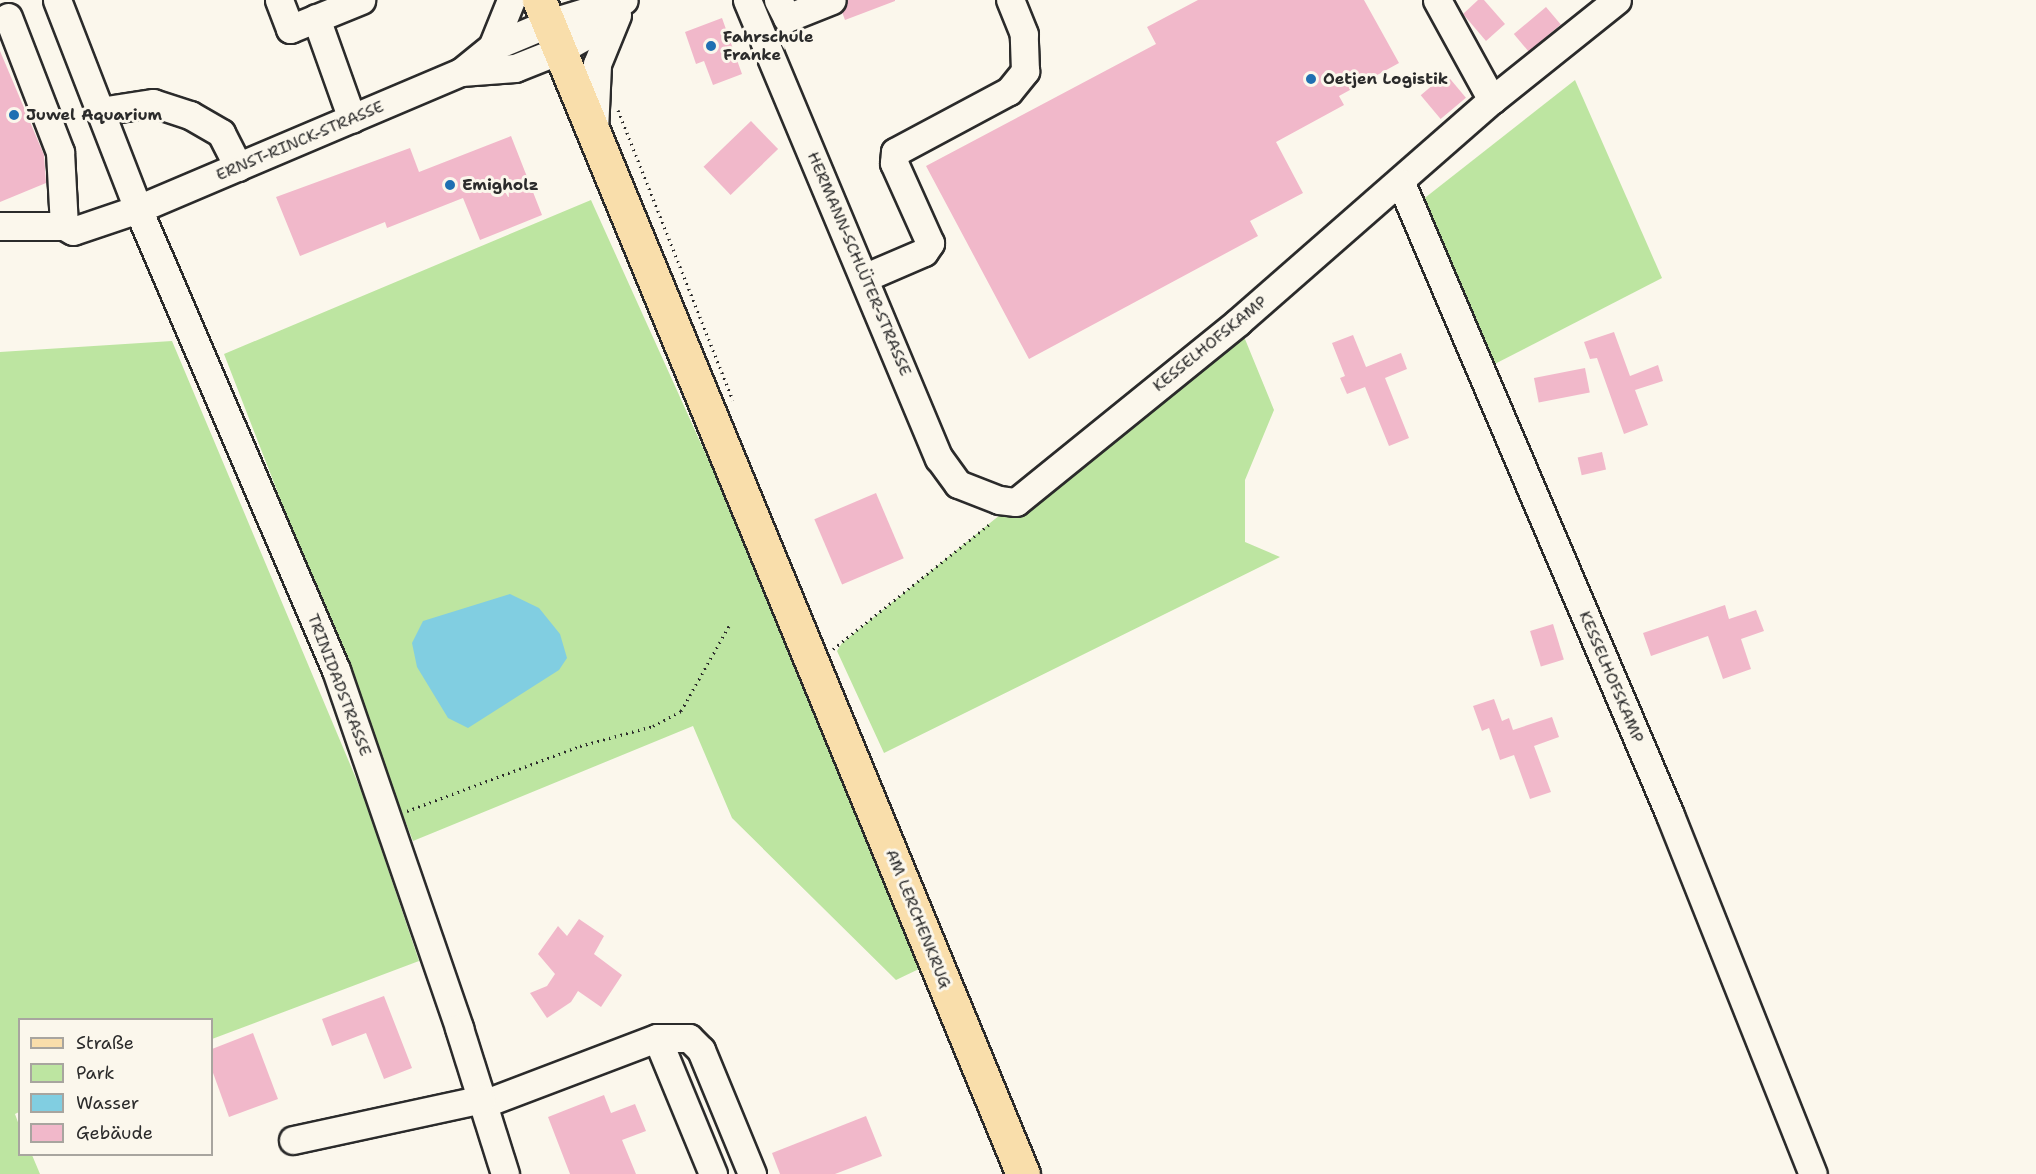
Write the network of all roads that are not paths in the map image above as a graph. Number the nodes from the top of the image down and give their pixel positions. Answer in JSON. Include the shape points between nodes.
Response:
{"nodes":[{"id":1,"x":57,"y":0,"type":"edge"},
{"id":2,"x":279,"y":0,"type":"edge"},
{"id":3,"x":361,"y":0,"type":"edge"},
{"id":4,"x":511,"y":0,"type":"edge"},
{"id":5,"x":747,"y":0,"type":"edge"},
{"id":6,"x":778,"y":0,"type":"edge"},
{"id":7,"x":832,"y":0,"type":"edge"},
{"id":8,"x":1010,"y":0,"type":"edge"},
{"id":9,"x":1437,"y":0,"type":"edge"},
{"id":10,"x":1617,"y":0,"type":"edge"},
{"id":11,"x":622,"y":7,"type":"edge"},
{"id":12,"x":8,"y":17,"type":"dead end"},
{"id":13,"x":316,"y":18,"type":"junction"},
{"id":14,"x":550,"y":24,"type":"edge"},
{"id":15,"x":492,"y":47,"type":"junction"},
{"id":16,"x":461,"y":72,"type":"junction"},
{"id":17,"x":1492,"y":100,"type":"junction"},
{"id":18,"x":100,"y":111,"type":"junction"},
{"id":19,"x":352,"y":119,"type":"junction"},
{"id":20,"x":594,"y":131,"type":"junction"},
{"id":21,"x":238,"y":167,"type":"junction"},
{"id":22,"x":1401,"y":183,"type":"junction"},
{"id":23,"x":138,"y":209,"type":"junction"},
{"id":24,"x":0,"y":226,"type":"edge"},
{"id":25,"x":64,"y":226,"type":"junction"},
{"id":26,"x":866,"y":277,"type":"junction"},
{"id":27,"x":1007,"y":501,"type":"joint"},
{"id":28,"x":657,"y":1038,"type":"junction"},
{"id":29,"x":482,"y":1101,"type":"junction"},
{"id":30,"x":293,"y":1140,"type":"dead end"},
{"id":31,"x":505,"y":1174,"type":"edge"},
{"id":32,"x":713,"y":1174,"type":"edge"},
{"id":33,"x":752,"y":1174,"type":"edge"},
{"id":34,"x":1023,"y":1174,"type":"edge"},
{"id":35,"x":1813,"y":1174,"type":"edge"}],
"edges":[{"from":1,"to":18,"type":"street","name":"TRINIDADSTRASSE"},
{"from":2,"to":13,"type":"street","via":[[290,29]]},
{"from":3,"to":13,"type":"street"},
{"from":4,"to":15,"type":"street","name":"ERNST-RINCK-STRASSE"},
{"from":5,"to":26,"type":"street","name":"HERMANN-SCHLÜTER-STRASSE"},
{"from":6,"to":7,"type":"street","via":[[787,18]]},
{"from":8,"to":26,"type":"street","via":[[1024,34],[1025,71],[1009,91],[895,152],[894,163],[930,243],[924,252]]},
{"from":9,"to":17,"type":"street"},
{"from":10,"to":17,"type":"street","name":"KESSELHOFSKAMP"},
{"from":11,"to":14,"type":"street"},
{"from":11,"to":20,"type":"street","via":[[597,64]]},
{"from":12,"to":25,"type":"street","via":[[60,152]]},
{"from":13,"to":19,"type":"street"},
{"from":14,"to":15,"type":"street","name":"ERNST-RINCK-STRASSE"},
{"from":14,"to":16,"type":"street","name":"ERNST-RINCK-STRASSE","via":[[515,68]]},
{"from":14,"to":20,"type":"main road","name":"AM LERCHENKRUG"},
{"from":15,"to":16,"type":"street","name":"ERNST-RINCK-STRASSE"},
{"from":16,"to":19,"type":"street","name":"ERNST-RINCK-STRASSE"},
{"from":17,"to":22,"type":"street","name":"KESSELHOFSKAMP"},
{"from":18,"to":21,"type":"street","via":[[153,103],[190,115],[221,133]]},
{"from":18,"to":23,"type":"street","name":"TRINIDADSTRASSE"},
{"from":19,"to":21,"type":"street","name":"ERNST-RINCK-STRASSE"},
{"from":20,"to":34,"type":"main road","name":"AM LERCHENKRUG"},
{"from":21,"to":23,"type":"street","name":"ERNST-RINCK-STRASSE"},
{"from":22,"to":27,"type":"street","name":"KESSELHOFSKAMP","via":[[1238,322]]},
{"from":22,"to":35,"type":"street","name":"KESSELHOFSKAMP","via":[[1670,815]]},
{"from":23,"to":25,"type":"street","name":"ERNST-RINCK-STRASSE","via":[[73,231]]},
{"from":23,"to":29,"type":"street","name":"TRINIDADSTRASSE","via":[[336,670]]},
{"from":24,"to":25,"type":"street","name":"ERNST-RINCK-STRASSE"},
{"from":26,"to":27,"type":"street","name":"HERMANN-SCHLÜTER-STRASSE","via":[[939,458],[958,484]]},
{"from":28,"to":29,"type":"street"},
{"from":28,"to":32,"type":"street"},
{"from":28,"to":33,"type":"street","via":[[689,1038],[701,1050]]},
{"from":29,"to":30,"type":"street"},
{"from":29,"to":31,"type":"street","name":"TRINIDADSTRASSE"}]}
